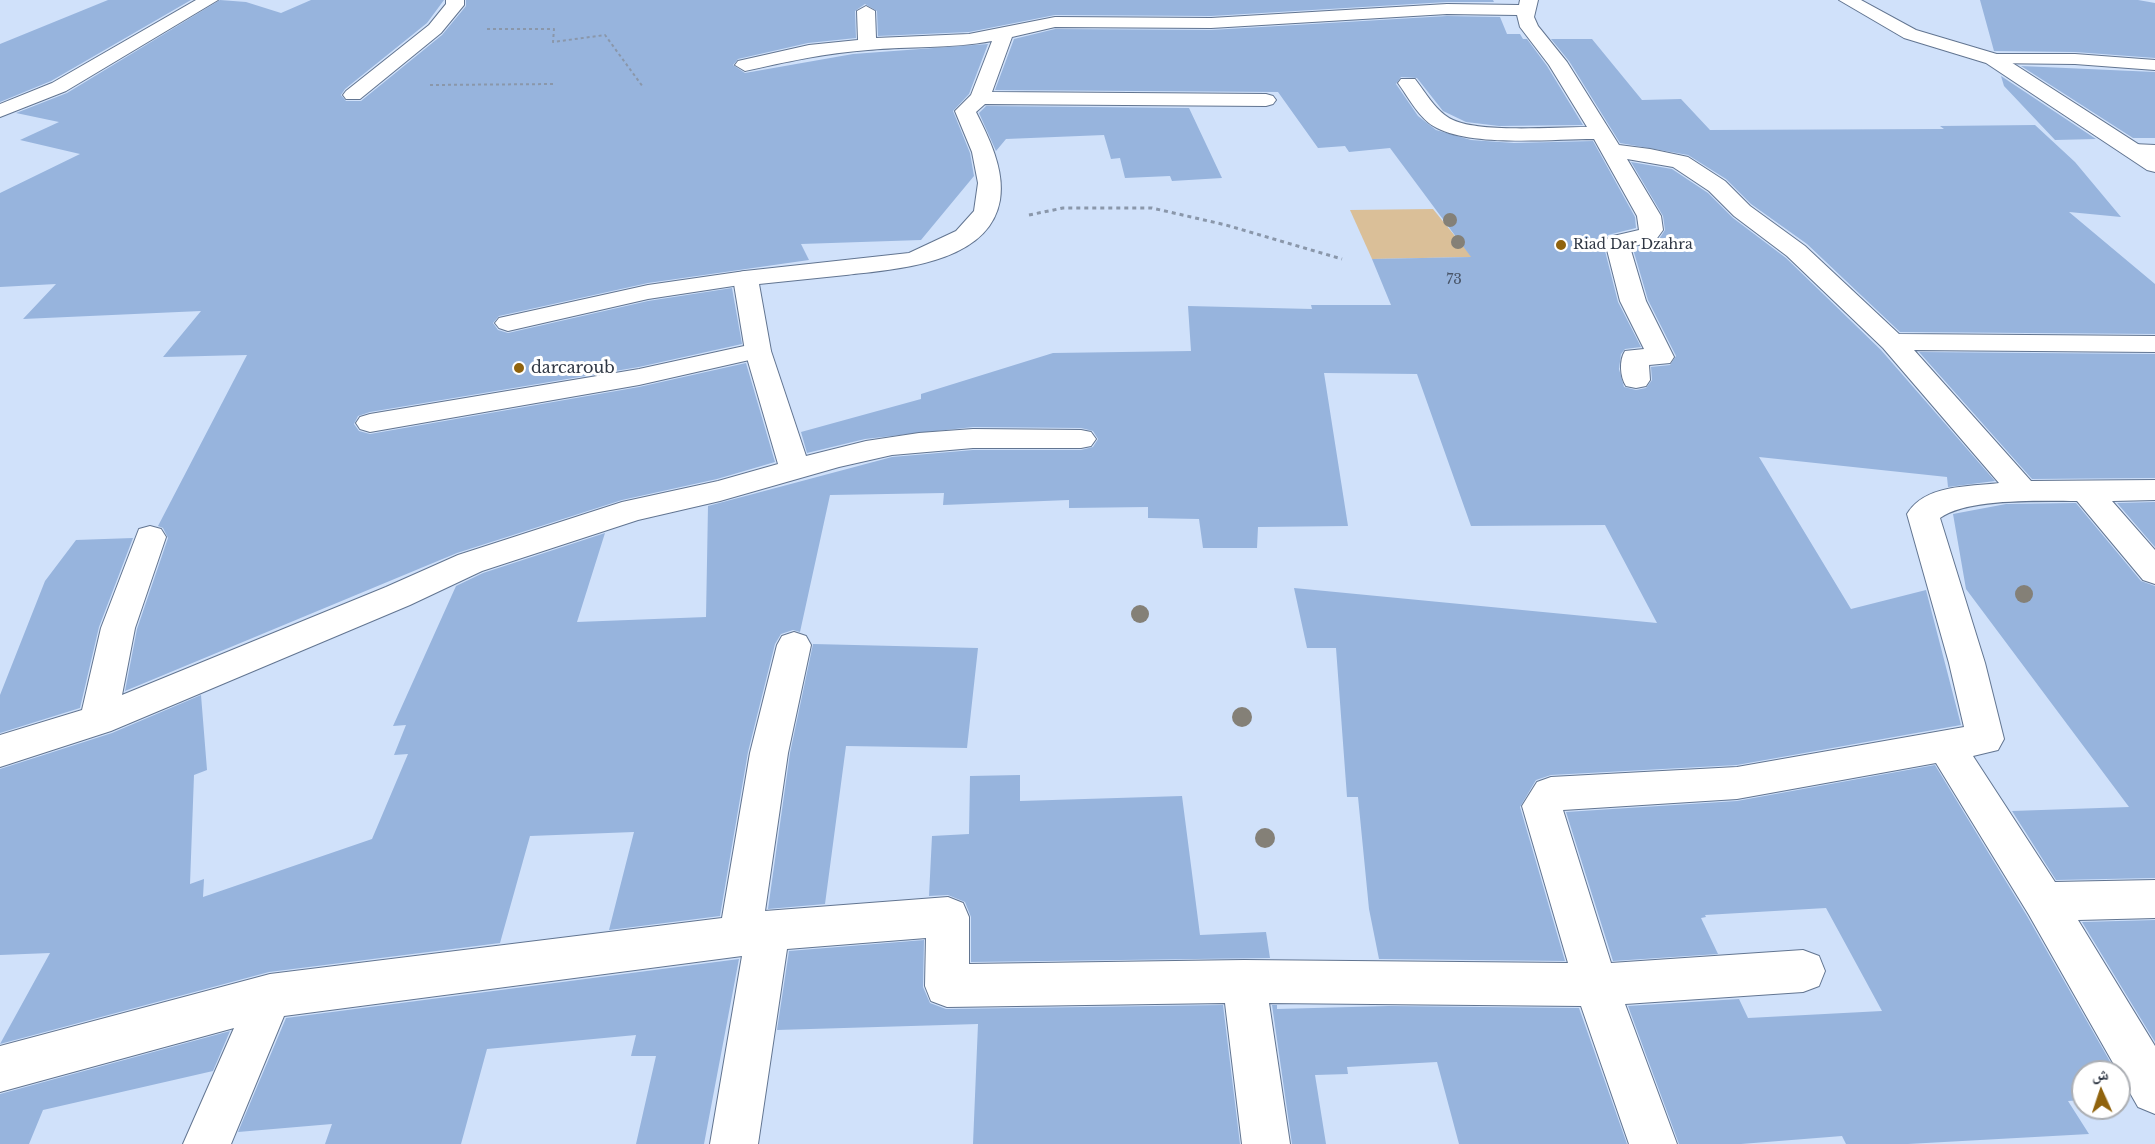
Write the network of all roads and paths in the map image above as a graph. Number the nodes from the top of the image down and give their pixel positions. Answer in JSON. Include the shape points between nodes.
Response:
{"nodes":[{"id":1,"x":209,"y":0,"type":"edge"},
{"id":2,"x":455,"y":0,"type":"edge"},
{"id":3,"x":1848,"y":0,"type":"edge"},
{"id":4,"x":1528,"y":5,"type":"edge"},
{"id":5,"x":866,"y":11,"type":"dead end"},
{"id":6,"x":435,"y":29,"type":"junction"},
{"id":7,"x":1004,"y":32,"type":"junction"},
{"id":8,"x":867,"y":44,"type":"junction"},
{"id":9,"x":1993,"y":59,"type":"junction"},
{"id":10,"x":745,"y":65,"type":"dead end"},
{"id":11,"x":2155,"y":65,"type":"edge"},
{"id":12,"x":370,"y":84,"type":"junction"},
{"id":13,"x":555,"y":84,"type":"dead end"},
{"id":14,"x":1408,"y":84,"type":"dead end"},
{"id":15,"x":643,"y":87,"type":"dead end"},
{"id":16,"x":352,"y":95,"type":"dead end"},
{"id":17,"x":980,"y":98,"type":"junction"},
{"id":18,"x":1266,"y":100,"type":"dead end"},
{"id":19,"x":0,"y":111,"type":"edge"},
{"id":20,"x":1606,"y":142,"type":"junction"},
{"id":21,"x":2133,"y":150,"type":"junction"},
{"id":22,"x":2155,"y":151,"type":"edge"},
{"id":23,"x":2155,"y":165,"type":"edge"},
{"id":24,"x":978,"y":224,"type":"junction"},
{"id":25,"x":1342,"y":259,"type":"dead end"},
{"id":26,"x":744,"y":278,"type":"junction"},
{"id":27,"x":508,"y":323,"type":"dead end"},
{"id":28,"x":1892,"y":342,"type":"junction"},
{"id":29,"x":2155,"y":344,"type":"edge"},
{"id":30,"x":758,"y":351,"type":"junction"},
{"id":31,"x":1636,"y":380,"type":"dead end"},
{"id":32,"x":370,"y":423,"type":"dead end"},
{"id":33,"x":1081,"y":439,"type":"dead end"},
{"id":34,"x":795,"y":469,"type":"junction"},
{"id":35,"x":2085,"y":490,"type":"junction"},
{"id":36,"x":2155,"y":490,"type":"edge"},
{"id":37,"x":2023,"y":491,"type":"junction"},
{"id":38,"x":150,"y":537,"type":"dead end"},
{"id":39,"x":2155,"y":572,"type":"edge"},
{"id":40,"x":794,"y":645,"type":"dead end"},
{"id":41,"x":98,"y":720,"type":"junction"},
{"id":42,"x":1946,"y":746,"type":"junction"},
{"id":43,"x":0,"y":751,"type":"edge"},
{"id":44,"x":2155,"y":899,"type":"edge"},
{"id":45,"x":2044,"y":901,"type":"junction"},
{"id":46,"x":754,"y":933,"type":"junction"},
{"id":47,"x":1803,"y":971,"type":"dead end"},
{"id":48,"x":1244,"y":981,"type":"junction"},
{"id":49,"x":1596,"y":985,"type":"junction"},
{"id":50,"x":270,"y":996,"type":"junction"},
{"id":51,"x":0,"y":1069,"type":"edge"},
{"id":52,"x":2155,"y":1090,"type":"edge"},
{"id":53,"x":207,"y":1144,"type":"edge"},
{"id":54,"x":734,"y":1144,"type":"edge"},
{"id":55,"x":1266,"y":1144,"type":"edge"},
{"id":56,"x":1653,"y":1144,"type":"edge"}],
"edges":[{"from":1,"to":19,"type":"street","via":[[58,87]]},
{"from":2,"to":6,"type":"street"},
{"from":3,"to":9,"type":"street","via":[[1910,34]]},
{"from":4,"to":7,"type":"street","via":[[1201,23],[1066,21]]},
{"from":4,"to":20,"type":"street","via":[[1525,17],[1529,27],[1557,62]]},
{"from":5,"to":8,"type":"street"},
{"from":6,"to":12,"type":"street"},
{"from":6,"to":15,"type":"path","via":[[554,29],[553,42],[605,35]]},
{"from":7,"to":8,"type":"street","via":[[969,40]]},
{"from":7,"to":17,"type":"street"},
{"from":8,"to":10,"type":"street"},
{"from":9,"to":11,"type":"lane","via":[[2075,59]]},
{"from":9,"to":21,"type":"street"},
{"from":12,"to":13,"type":"path"},
{"from":12,"to":16,"type":"street"},
{"from":14,"to":20,"type":"street","via":[[1435,118],[1452,127]]},
{"from":17,"to":18,"type":"street"},
{"from":17,"to":24,"type":"street","via":[[965,111],[986,158],[990,185]]},
{"from":20,"to":28,"type":"street","via":[[1670,158],[1694,171],[1796,251]]},
{"from":20,"to":31,"type":"street","via":[[1651,224],[1647,236],[1617,242],[1634,302],[1656,341],[1660,357],[1635,357]]},
{"from":21,"to":22,"type":"lane"},
{"from":21,"to":23,"type":"street"},
{"from":24,"to":25,"type":"path","via":[[1063,208],[1152,208]]},
{"from":24,"to":26,"type":"street","via":[[940,250],[913,260]]},
{"from":26,"to":27,"type":"lane","via":[[648,292]]},
{"from":26,"to":30,"type":"street"},
{"from":28,"to":29,"type":"street"},
{"from":28,"to":37,"type":"street"},
{"from":30,"to":32,"type":"lane","via":[[639,377]]},
{"from":30,"to":34,"type":"street"},
{"from":33,"to":34,"type":"street","via":[[924,442],[867,450]]},
{"from":34,"to":41,"type":"street","via":[[633,510],[470,563]]},
{"from":35,"to":36,"type":"street"},
{"from":35,"to":37,"type":"street"},
{"from":35,"to":39,"type":"street"},
{"from":37,"to":42,"type":"street","via":[[1944,500],[1923,514],[1985,739]]},
{"from":38,"to":41,"type":"street","via":[[118,628]]},
{"from":40,"to":46,"type":"street","via":[[769,753]]},
{"from":41,"to":43,"type":"street"},
{"from":42,"to":45,"type":"street"},
{"from":42,"to":49,"type":"street","via":[[1737,783],[1551,794],[1542,806]]},
{"from":44,"to":45,"type":"street"},
{"from":45,"to":52,"type":"street"},
{"from":46,"to":48,"type":"street","via":[[948,917],[947,986]]},
{"from":46,"to":50,"type":"street"},
{"from":46,"to":54,"type":"street"},
{"from":47,"to":49,"type":"street"},
{"from":48,"to":49,"type":"street"},
{"from":48,"to":55,"type":"street"},
{"from":49,"to":56,"type":"street"},
{"from":50,"to":51,"type":"street"},
{"from":50,"to":53,"type":"street"}]}
